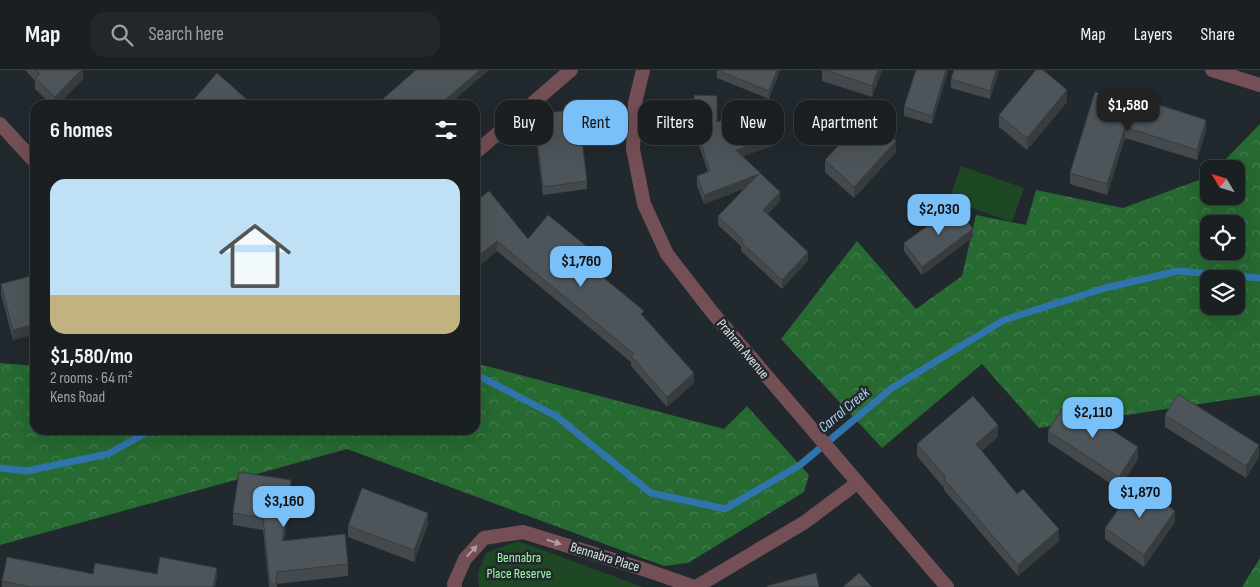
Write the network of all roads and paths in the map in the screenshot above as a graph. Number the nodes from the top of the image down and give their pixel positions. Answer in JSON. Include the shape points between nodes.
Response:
{"nodes":[{"id":1,"x":570,"y":70,"type":"edge"},
{"id":2,"x":642,"y":70,"type":"edge"},
{"id":3,"x":1212,"y":70,"type":"edge"},
{"id":4,"x":1260,"y":85,"type":"edge"},
{"id":5,"x":0,"y":124,"type":"edge"},
{"id":6,"x":480,"y":150,"type":"edge"},
{"id":7,"x":30,"y":157,"type":"edge"},
{"id":8,"x":858,"y":483,"type":"junction"},
{"id":9,"x":455,"y":587,"type":"edge"},
{"id":10,"x":695,"y":587,"type":"edge"},
{"id":11,"x":947,"y":587,"type":"edge"}],
"edges":[{"from":1,"to":6,"type":"street"},
{"from":2,"to":8,"type":"street","name":"Prahran Avenue","via":[[635,103],[633,149],[644,204],[668,254],[712,312]]},
{"from":3,"to":4,"type":"street"},
{"from":5,"to":7,"type":"street"},
{"from":8,"to":10,"type":"street","name":"Bennabra Place","via":[[805,522]]},
{"from":8,"to":11,"type":"street","name":"Prahran Avenue"},
{"from":9,"to":10,"type":"street","name":"Bennabra Place","one_way":true,"via":[[465,559],[484,538],[524,532]]}]}
